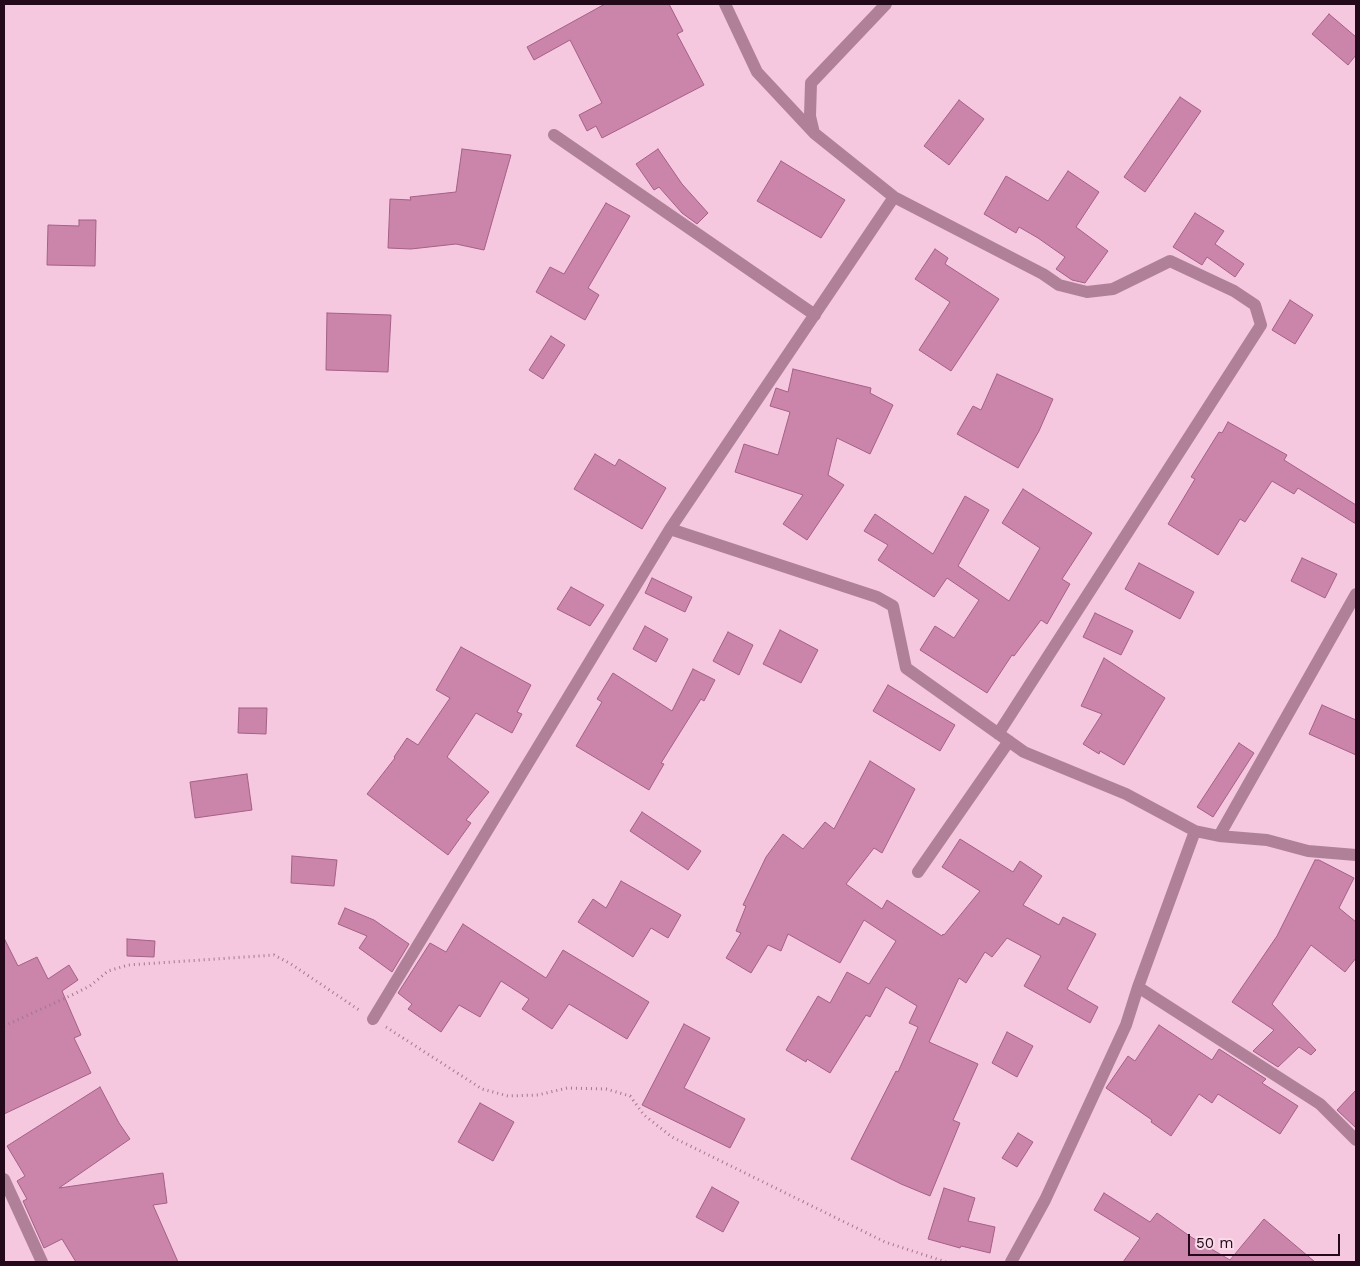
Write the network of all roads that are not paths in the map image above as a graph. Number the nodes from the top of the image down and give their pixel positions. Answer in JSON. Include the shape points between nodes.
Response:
{"nodes":[{"id":1,"x":725,"y":4,"type":"edge"},
{"id":2,"x":886,"y":4,"type":"edge"},
{"id":3,"x":814,"y":134,"type":"junction"},
{"id":4,"x":554,"y":135,"type":"dead end"},
{"id":5,"x":894,"y":197,"type":"junction"},
{"id":6,"x":814,"y":315,"type":"junction"},
{"id":7,"x":670,"y":529,"type":"junction"},
{"id":8,"x":1356,"y":594,"type":"edge"},
{"id":9,"x":1004,"y":738,"type":"junction"},
{"id":10,"x":1195,"y":831,"type":"junction"},
{"id":11,"x":1219,"y":836,"type":"junction"},
{"id":12,"x":1356,"y":855,"type":"edge"},
{"id":13,"x":918,"y":872,"type":"dead end"},
{"id":14,"x":1138,"y":987,"type":"junction"},
{"id":15,"x":373,"y":1019,"type":"road end"},
{"id":16,"x":1356,"y":1140,"type":"edge"},
{"id":17,"x":4,"y":1179,"type":"edge"},
{"id":18,"x":42,"y":1262,"type":"edge"},
{"id":19,"x":1011,"y":1262,"type":"edge"}],
"edges":[{"from":1,"to":3,"type":"street","via":[[757,72]]},
{"from":2,"to":3,"type":"street","via":[[811,83],[810,116]]},
{"from":3,"to":5,"type":"street"},
{"from":4,"to":6,"type":"street"},
{"from":5,"to":6,"type":"street"},
{"from":5,"to":9,"type":"street","via":[[1059,285],[1087,292],[1113,289],[1170,261],[1234,291],[1255,306],[1261,324]]},
{"from":6,"to":7,"type":"street"},
{"from":7,"to":9,"type":"street","via":[[878,597],[893,606],[906,668]]},
{"from":7,"to":15,"type":"street"},
{"from":8,"to":11,"type":"street"},
{"from":9,"to":10,"type":"street","via":[[1024,752],[1126,794]]},
{"from":9,"to":13,"type":"street"},
{"from":10,"to":11,"type":"street"},
{"from":10,"to":14,"type":"street"},
{"from":11,"to":12,"type":"street","via":[[1267,840],[1308,851]]},
{"from":14,"to":16,"type":"street","via":[[1320,1104]]},
{"from":14,"to":19,"type":"street","via":[[1105,1073],[1045,1200]]},
{"from":17,"to":18,"type":"street"}]}
